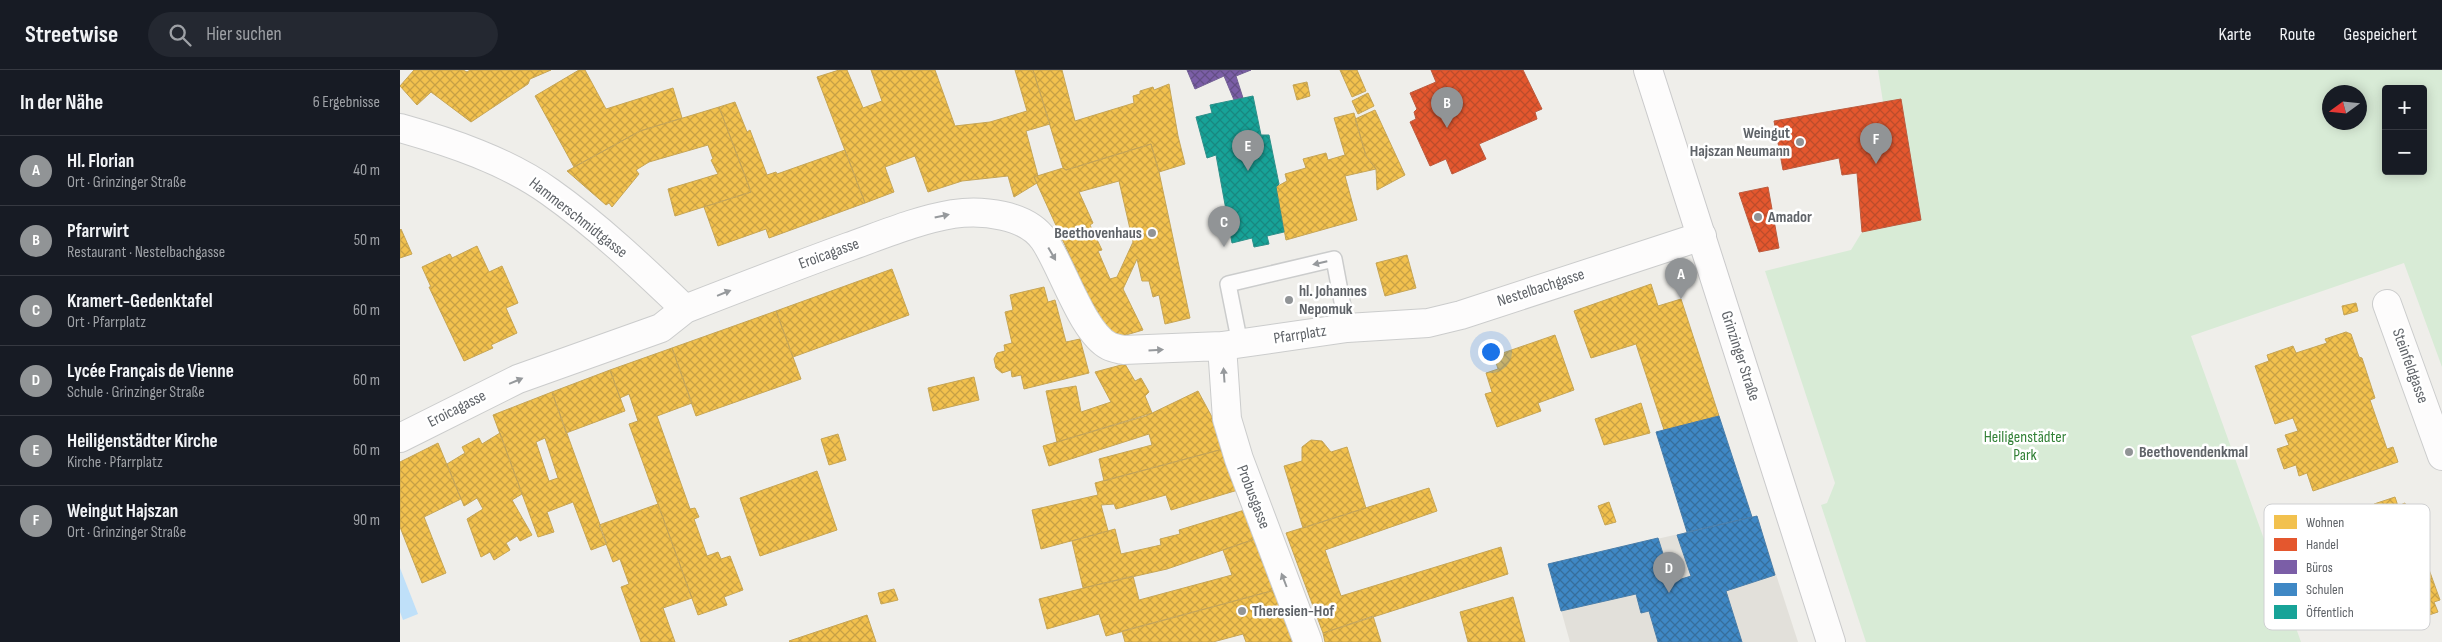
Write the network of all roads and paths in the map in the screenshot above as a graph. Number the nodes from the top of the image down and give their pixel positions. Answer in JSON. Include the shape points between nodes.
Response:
{"nodes":[{"id":1,"x":1648,"y":70,"type":"edge"},
{"id":2,"x":400,"y":128,"type":"edge"},
{"id":3,"x":1702,"y":236,"type":"junction"},
{"id":4,"x":2387,"y":304,"type":"dead end"},
{"id":5,"x":685,"y":309,"type":"junction"},
{"id":6,"x":1378,"y":327,"type":"joint"},
{"id":7,"x":1347,"y":328,"type":"junction"},
{"id":8,"x":1231,"y":345,"type":"junction"},
{"id":9,"x":400,"y":438,"type":"edge"},
{"id":10,"x":2442,"y":456,"type":"edge"},
{"id":11,"x":1308,"y":642,"type":"edge"},
{"id":12,"x":1831,"y":642,"type":"edge"}],
"edges":[{"from":1,"to":3,"type":"street","name":"Grinzinger Straße"},
{"from":2,"to":5,"type":"street","name":"Hammerschmidtgasse","via":[[484,158],[550,192],[632,259]]},
{"from":3,"to":6,"type":"street","name":"Nestelbachgasse","via":[[1461,315],[1428,323]]},
{"from":3,"to":12,"type":"street","name":"Grinzinger Straße"},
{"from":4,"to":10,"type":"street","name":"Steinfeldgasse"},
{"from":5,"to":8,"type":"street","name":"Eroicagasse","one_way":true,"via":[[932,218],[955,214],[1000,215],[1031,226],[1043,238],[1082,314],[1096,335],[1108,345],[1123,350]]},
{"from":9,"to":5,"type":"street","name":"Eroicagasse","one_way":true,"via":[[518,380],[661,328]]},
{"from":6,"to":7,"type":"street","name":"Pfarrplatz"},
{"from":7,"to":8,"type":"street","name":"Pfarrplatz"},
{"from":7,"to":8,"type":"lane","one_way":true,"via":[[1334,259],[1228,284]]},
{"from":11,"to":8,"type":"street","name":"Probusgasse","one_way":true,"via":[[1227,419]]}]}
